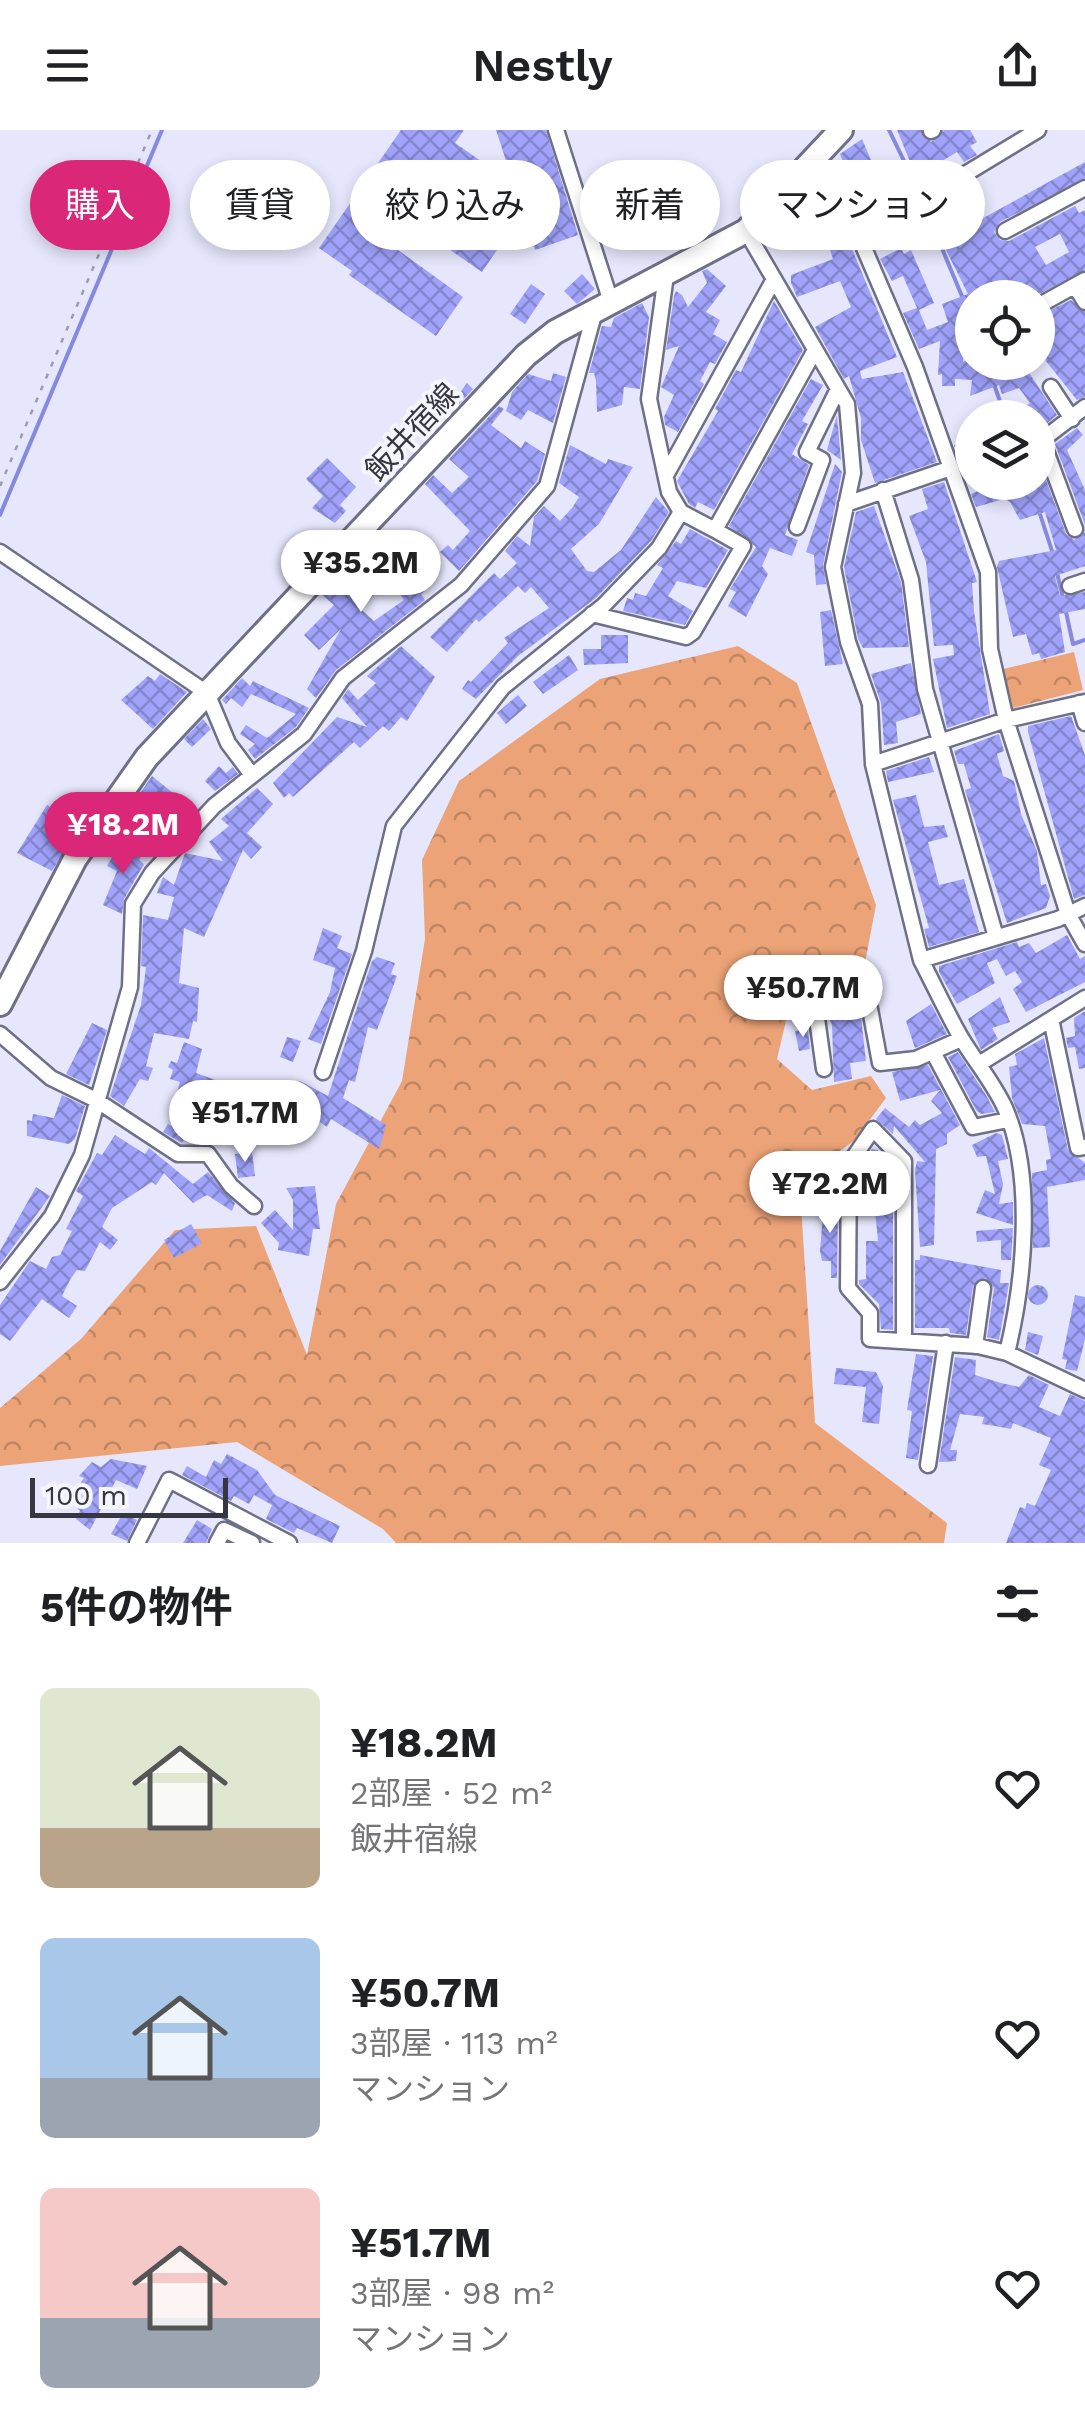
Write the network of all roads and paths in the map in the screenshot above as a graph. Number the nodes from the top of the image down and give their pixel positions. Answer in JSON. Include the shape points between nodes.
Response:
{"nodes":[{"id":1,"x":152,"y":130,"type":"edge"},
{"id":2,"x":556,"y":130,"type":"edge"},
{"id":3,"x":842,"y":130,"type":"edge"},
{"id":4,"x":1038,"y":130,"type":"edge"},
{"id":5,"x":815,"y":160,"type":"edge"},
{"id":6,"x":985,"y":162,"type":"edge"},
{"id":7,"x":1085,"y":188,"type":"edge"},
{"id":8,"x":1005,"y":231,"type":"dead end"},
{"id":9,"x":740,"y":234,"type":"edge"},
{"id":10,"x":756,"y":250,"type":"edge"},
{"id":11,"x":865,"y":250,"type":"edge"},
{"id":12,"x":666,"y":275,"type":"junction"},
{"id":13,"x":773,"y":281,"type":"junction"},
{"id":14,"x":1080,"y":283,"type":"edge"},
{"id":15,"x":1055,"y":297,"type":"edge"},
{"id":16,"x":1085,"y":302,"type":"edge"},
{"id":17,"x":603,"y":306,"type":"junction"},
{"id":18,"x":815,"y":350,"type":"junction"},
{"id":19,"x":1051,"y":387,"type":"dead end"},
{"id":20,"x":838,"y":388,"type":"junction"},
{"id":21,"x":1085,"y":407,"type":"edge"},
{"id":22,"x":1072,"y":419,"type":"junction"},
{"id":23,"x":951,"y":468,"type":"junction"},
{"id":24,"x":666,"y":475,"type":"junction"},
{"id":25,"x":0,"y":486,"type":"edge"},
{"id":26,"x":883,"y":490,"type":"junction"},
{"id":27,"x":846,"y":504,"type":"junction"},
{"id":28,"x":681,"y":512,"type":"junction"},
{"id":29,"x":797,"y":527,"type":"dead end"},
{"id":30,"x":1075,"y":528,"type":"dead end"},
{"id":31,"x":715,"y":530,"type":"junction"},
{"id":32,"x":0,"y":552,"type":"edge"},
{"id":33,"x":592,"y":614,"type":"junction"},
{"id":34,"x":207,"y":692,"type":"junction"},
{"id":35,"x":1082,"y":703,"type":"edge"},
{"id":36,"x":1006,"y":720,"type":"junction"},
{"id":37,"x":1085,"y":723,"type":"edge"},
{"id":38,"x":939,"y":743,"type":"junction"},
{"id":39,"x":873,"y":764,"type":"junction"},
{"id":40,"x":252,"y":774,"type":"junction"},
{"id":41,"x":1085,"y":906,"type":"edge"},
{"id":42,"x":1068,"y":914,"type":"junction"},
{"id":43,"x":996,"y":936,"type":"junction"},
{"id":44,"x":1085,"y":944,"type":"edge"},
{"id":45,"x":921,"y":960,"type":"junction"},
{"id":46,"x":1085,"y":998,"type":"edge"},
{"id":47,"x":0,"y":1004,"type":"edge"},
{"id":48,"x":1051,"y":1019,"type":"junction"},
{"id":49,"x":0,"y":1034,"type":"edge"},
{"id":50,"x":961,"y":1039,"type":"junction"},
{"id":51,"x":933,"y":1052,"type":"junction"},
{"id":52,"x":979,"y":1064,"type":"junction"},
{"id":53,"x":824,"y":1069,"type":"dead end"},
{"id":54,"x":323,"y":1072,"type":"dead end"},
{"id":55,"x":96,"y":1100,"type":"junction"},
{"id":56,"x":1008,"y":1120,"type":"junction"},
{"id":57,"x":1085,"y":1147,"type":"edge"},
{"id":58,"x":254,"y":1206,"type":"dead end"},
{"id":59,"x":0,"y":1282,"type":"edge"},
{"id":60,"x":983,"y":1288,"type":"dead end"},
{"id":61,"x":904,"y":1341,"type":"junction"},
{"id":62,"x":946,"y":1343,"type":"junction"},
{"id":63,"x":975,"y":1346,"type":"junction"},
{"id":64,"x":1006,"y":1353,"type":"junction"},
{"id":65,"x":1085,"y":1390,"type":"edge"},
{"id":66,"x":928,"y":1465,"type":"dead end"},
{"id":67,"x":137,"y":1543,"type":"edge"},
{"id":68,"x":217,"y":1543,"type":"edge"},
{"id":69,"x":252,"y":1543,"type":"edge"},
{"id":70,"x":289,"y":1543,"type":"edge"}],
"edges":[{"from":1,"to":25,"type":"path"},
{"from":2,"to":17,"type":"street"},
{"from":3,"to":5,"type":"main road","name":"飯井宿線"},
{"from":4,"to":6,"type":"street"},
{"from":7,"to":8,"type":"street"},
{"from":9,"to":12,"type":"main road","name":"飯井宿線"},
{"from":10,"to":13,"type":"street"},
{"from":11,"to":23,"type":"street"},
{"from":12,"to":17,"type":"main road","name":"飯井宿線"},
{"from":12,"to":24,"type":"street","via":[[648,399]]},
{"from":13,"to":18,"type":"street"},
{"from":13,"to":24,"type":"street"},
{"from":14,"to":15,"type":"street"},
{"from":14,"to":16,"type":"street"},
{"from":17,"to":34,"type":"main road","name":"飯井宿線","via":[[526,355]]},
{"from":17,"to":40,"type":"street","via":[[546,486],[461,585],[343,678],[304,734]]},
{"from":18,"to":20,"type":"street"},
{"from":18,"to":31,"type":"street"},
{"from":19,"to":22,"type":"street"},
{"from":20,"to":27,"type":"street","via":[[852,424]]},
{"from":20,"to":29,"type":"street","via":[[806,452],[822,460]]},
{"from":21,"to":22,"type":"street"},
{"from":22,"to":30,"type":"street","via":[[1042,440]]},
{"from":23,"to":26,"type":"street"},
{"from":23,"to":36,"type":"street","via":[[988,572],[990,649]]},
{"from":24,"to":28,"type":"street"},
{"from":26,"to":27,"type":"street"},
{"from":26,"to":38,"type":"street","via":[[911,580]]},
{"from":27,"to":39,"type":"street","via":[[833,566],[848,642],[870,704]]},
{"from":28,"to":31,"type":"street"},
{"from":28,"to":33,"type":"street","via":[[659,548]]},
{"from":31,"to":33,"type":"street","via":[[743,546],[686,637]]},
{"from":32,"to":34,"type":"street"},
{"from":33,"to":54,"type":"street","via":[[503,686],[394,826],[364,950]]},
{"from":34,"to":40,"type":"street","via":[[228,744]]},
{"from":34,"to":47,"type":"main road","name":"飯井宿線","via":[[108,808]]},
{"from":35,"to":36,"type":"street"},
{"from":35,"to":37,"type":"street"},
{"from":36,"to":38,"type":"street"},
{"from":36,"to":42,"type":"street"},
{"from":38,"to":39,"type":"street"},
{"from":38,"to":43,"type":"street"},
{"from":39,"to":45,"type":"street"},
{"from":40,"to":55,"type":"street","via":[[152,873],[133,904],[130,987]]},
{"from":41,"to":42,"type":"street"},
{"from":42,"to":43,"type":"street"},
{"from":42,"to":44,"type":"street"},
{"from":43,"to":45,"type":"street"},
{"from":45,"to":50,"type":"street"},
{"from":46,"to":48,"type":"street"},
{"from":48,"to":52,"type":"street"},
{"from":48,"to":57,"type":"street","via":[[1078,1148]]},
{"from":49,"to":55,"type":"street","via":[[52,1078]]},
{"from":50,"to":51,"type":"street"},
{"from":50,"to":52,"type":"street"},
{"from":51,"to":53,"type":"street","via":[[880,1063],[870,1009],[829,994],[815,1004]]},
{"from":51,"to":56,"type":"street","via":[[973,1127]]},
{"from":52,"to":56,"type":"street"},
{"from":55,"to":58,"type":"street","via":[[178,1154],[208,1154]]},
{"from":55,"to":59,"type":"street","via":[[82,1155],[52,1216]]},
{"from":56,"to":64,"type":"street","via":[[1024,1247],[1022,1290]]},
{"from":60,"to":63,"type":"street"},
{"from":61,"to":61,"type":"street","via":[[870,1340],[870,1313],[848,1288],[850,1164],[873,1129],[904,1161]]},
{"from":61,"to":62,"type":"street"},
{"from":62,"to":63,"type":"street"},
{"from":62,"to":66,"type":"street"},
{"from":63,"to":64,"type":"street"},
{"from":64,"to":65,"type":"street"},
{"from":67,"to":70,"type":"street","via":[[169,1480]]},
{"from":68,"to":69,"type":"street","via":[[224,1530]]}]}
